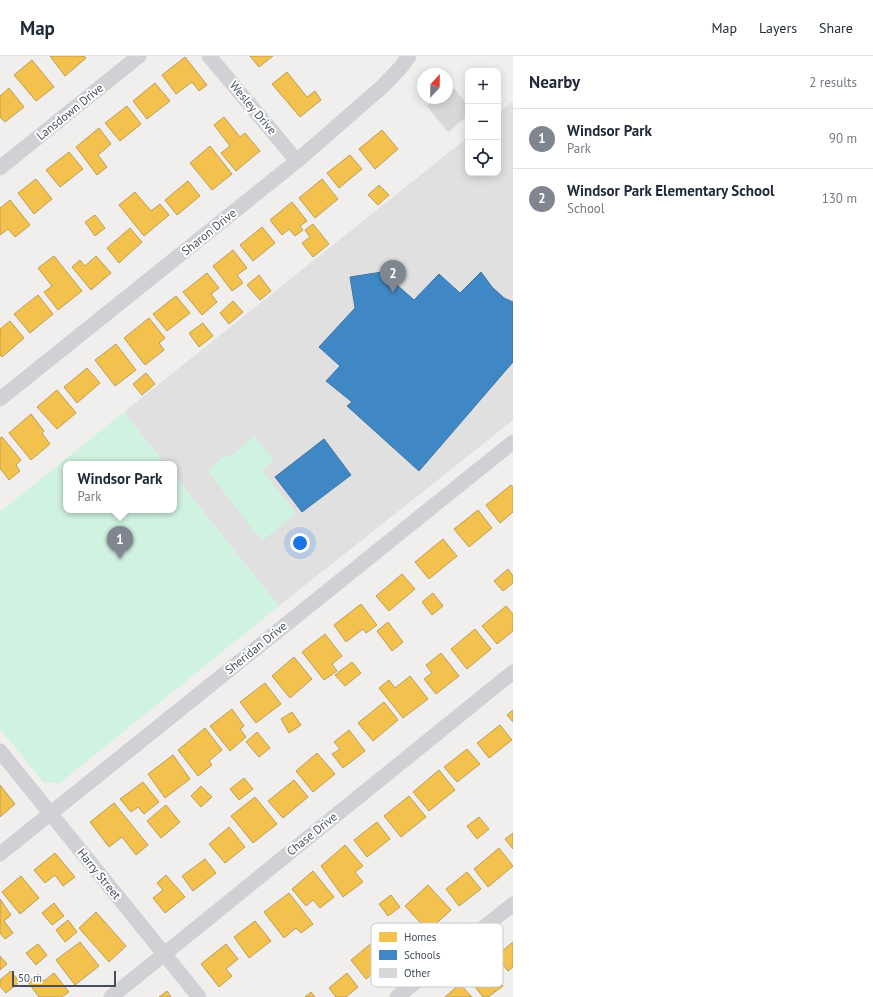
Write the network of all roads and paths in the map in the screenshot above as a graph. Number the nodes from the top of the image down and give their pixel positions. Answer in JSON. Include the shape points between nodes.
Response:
{"nodes":[{"id":1,"x":139,"y":56,"type":"edge"},
{"id":2,"x":209,"y":56,"type":"edge"},
{"id":3,"x":409,"y":56,"type":"edge"},
{"id":4,"x":297,"y":161,"type":"junction"},
{"id":5,"x":0,"y":168,"type":"edge"},
{"id":6,"x":0,"y":399,"type":"edge"},
{"id":7,"x":513,"y":442,"type":"edge"},
{"id":8,"x":513,"y":672,"type":"edge"},
{"id":9,"x":0,"y":751,"type":"edge"},
{"id":10,"x":50,"y":814,"type":"junction"},
{"id":11,"x":0,"y":854,"type":"edge"},
{"id":12,"x":513,"y":904,"type":"edge"},
{"id":13,"x":489,"y":923,"type":"edge"},
{"id":14,"x":164,"y":954,"type":"junction"},
{"id":15,"x":409,"y":987,"type":"edge"},
{"id":16,"x":111,"y":997,"type":"edge"},
{"id":17,"x":198,"y":997,"type":"edge"},
{"id":18,"x":397,"y":997,"type":"edge"}],
"edges":[{"from":1,"to":5,"type":"street","name":"Lansdown Drive"},
{"from":2,"to":4,"type":"street","name":"Wesley Drive"},
{"from":3,"to":4,"type":"street","name":"Sharon Drive","via":[[384,86]]},
{"from":4,"to":6,"type":"street","name":"Sharon Drive"},
{"from":7,"to":10,"type":"street","name":"Sheridan Drive"},
{"from":8,"to":14,"type":"street","name":"Chase Drive"},
{"from":9,"to":10,"type":"street","name":"Harry Street"},
{"from":10,"to":11,"type":"street","name":"Sheridan Drive"},
{"from":10,"to":14,"type":"street","name":"Harry Street"},
{"from":12,"to":13,"type":"street"},
{"from":14,"to":16,"type":"street","name":"Chase Drive"},
{"from":14,"to":17,"type":"street","name":"Harry Street"},
{"from":15,"to":18,"type":"street"}]}
